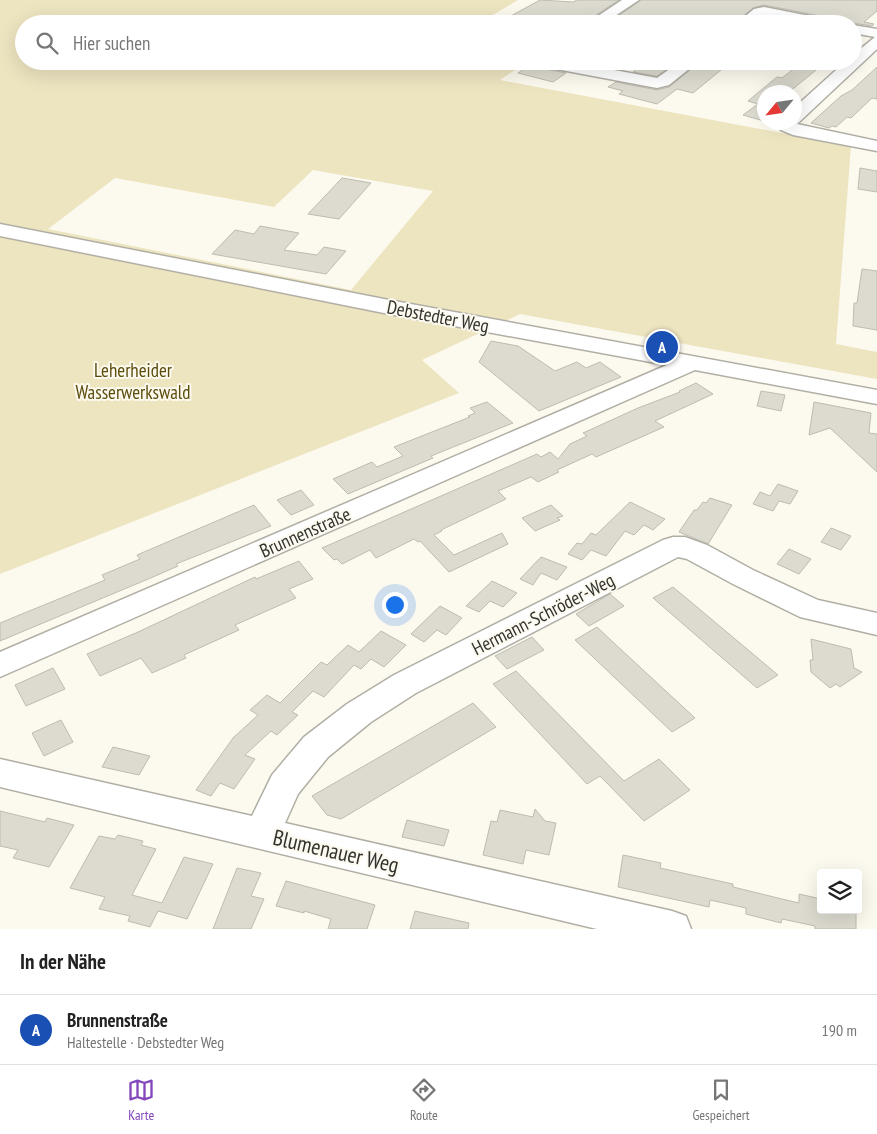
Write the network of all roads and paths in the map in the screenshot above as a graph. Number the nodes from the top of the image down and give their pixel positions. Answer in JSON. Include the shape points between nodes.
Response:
{"nodes":[{"id":1,"x":632,"y":0,"type":"edge"},
{"id":2,"x":608,"y":15,"type":"edge"},
{"id":3,"x":756,"y":15,"type":"edge"},
{"id":4,"x":783,"y":15,"type":"edge"},
{"id":5,"x":862,"y":30,"type":"edge"},
{"id":6,"x":877,"y":33,"type":"edge"},
{"id":7,"x":877,"y":41,"type":"edge"},
{"id":8,"x":862,"y":55,"type":"edge"},
{"id":9,"x":588,"y":70,"type":"edge"},
{"id":10,"x":679,"y":70,"type":"edge"},
{"id":11,"x":847,"y":70,"type":"edge"},
{"id":12,"x":802,"y":113,"type":"edge"},
{"id":13,"x":802,"y":126,"type":"edge"},
{"id":14,"x":877,"y":146,"type":"edge"},
{"id":15,"x":0,"y":230,"type":"edge"},
{"id":16,"x":692,"y":363,"type":"junction"},
{"id":17,"x":877,"y":398,"type":"edge"},
{"id":18,"x":877,"y":624,"type":"edge"},
{"id":19,"x":0,"y":665,"type":"edge"},
{"id":20,"x":0,"y":773,"type":"edge"},
{"id":21,"x":262,"y":834,"type":"junction"},
{"id":22,"x":672,"y":929,"type":"edge"}],
"edges":[{"from":1,"to":2,"type":"street"},
{"from":3,"to":4,"type":"street","via":[[762,11]]},
{"from":5,"to":6,"type":"street"},
{"from":7,"to":8,"type":"street"},
{"from":9,"to":10,"type":"street","via":[[657,83]]},
{"from":11,"to":12,"type":"street"},
{"from":13,"to":14,"type":"street"},
{"from":15,"to":16,"type":"street","name":"Debstedter Weg"},
{"from":16,"to":17,"type":"street","name":"Debstedter Weg"},
{"from":16,"to":19,"type":"street","name":"Brunnenstraße"},
{"from":18,"to":21,"type":"street","name":"Hermann-Schröder-Weg","via":[[812,610],[698,552],[673,547],[405,684],[360,714],[316,747],[284,785]]},
{"from":20,"to":21,"type":"street","name":"Blumenauer Weg"},
{"from":21,"to":22,"type":"street","name":"Blumenauer Weg"}]}
